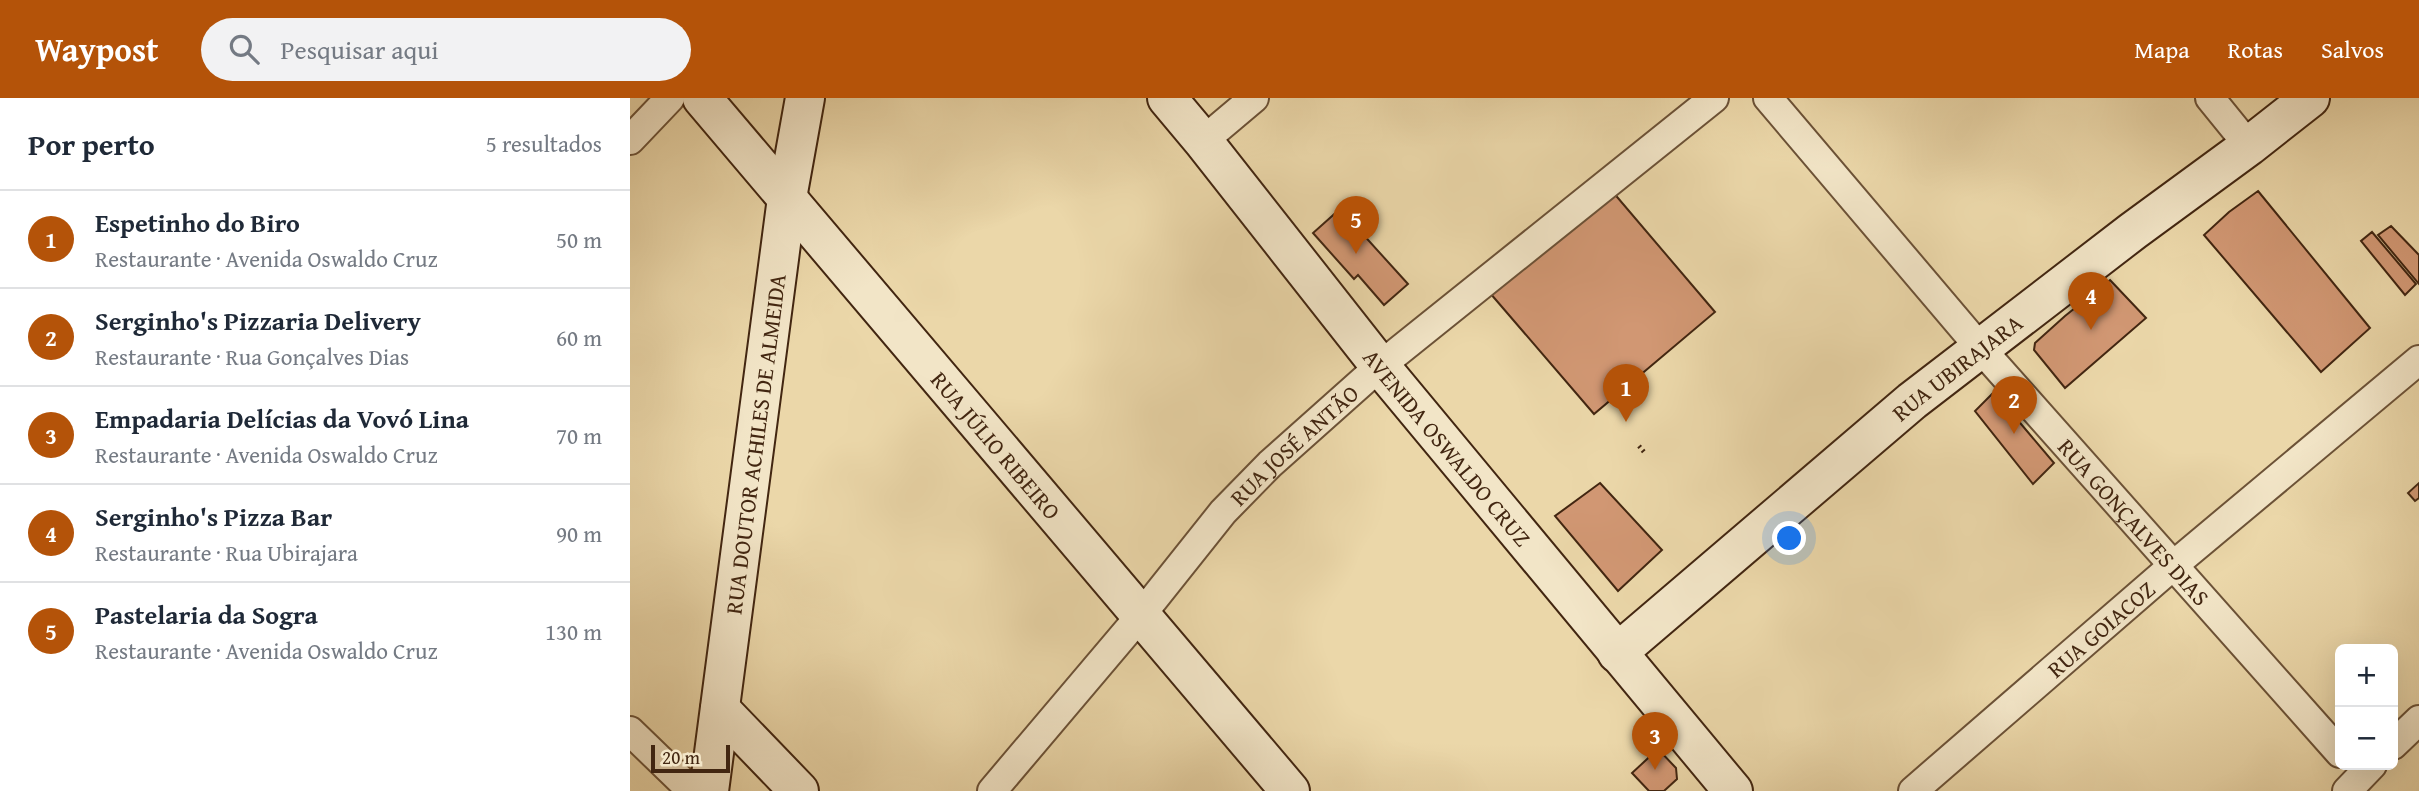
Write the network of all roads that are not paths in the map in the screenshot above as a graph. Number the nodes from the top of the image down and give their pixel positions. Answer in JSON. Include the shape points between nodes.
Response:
{"nodes":[{"id":1,"x":670,"y":98,"type":"edge"},
{"id":2,"x":702,"y":98,"type":"edge"},
{"id":3,"x":805,"y":98,"type":"edge"},
{"id":4,"x":1167,"y":98,"type":"edge"},
{"id":5,"x":1254,"y":98,"type":"edge"},
{"id":6,"x":1714,"y":98,"type":"edge"},
{"id":7,"x":1768,"y":98,"type":"edge"},
{"id":8,"x":2210,"y":98,"type":"edge"},
{"id":9,"x":2310,"y":98,"type":"edge"},
{"id":10,"x":630,"y":139,"type":"edge"},
{"id":11,"x":1203,"y":141,"type":"junction"},
{"id":12,"x":2249,"y":146,"type":"junction"},
{"id":13,"x":787,"y":198,"type":"junction"},
{"id":14,"x":1981,"y":348,"type":"junction"},
{"id":15,"x":2419,"y":360,"type":"edge"},
{"id":16,"x":1380,"y":366,"type":"junction"},
{"id":17,"x":2175,"y":564,"type":"junction"},
{"id":18,"x":1141,"y":615,"type":"junction"},
{"id":19,"x":1617,"y":653,"type":"junction"},
{"id":20,"x":720,"y":709,"type":"junction"},
{"id":21,"x":2419,"y":720,"type":"edge"},
{"id":22,"x":630,"y":731,"type":"edge"},
{"id":23,"x":2398,"y":740,"type":"edge"},
{"id":24,"x":2335,"y":747,"type":"edge"},
{"id":25,"x":1717,"y":785,"type":"edge"},
{"id":26,"x":692,"y":791,"type":"edge"},
{"id":27,"x":709,"y":791,"type":"edge"},
{"id":28,"x":799,"y":791,"type":"edge"},
{"id":29,"x":992,"y":791,"type":"edge"},
{"id":30,"x":1290,"y":791,"type":"edge"},
{"id":31,"x":1913,"y":791,"type":"edge"}],
"edges":[{"from":1,"to":10,"type":"street"},
{"from":2,"to":13,"type":"main road","name":"RUA JÚLIO RIBEIRO"},
{"from":3,"to":13,"type":"main road","name":"RUA DOUTOR ACHILES DE ALMEIDA"},
{"from":4,"to":11,"type":"main road","name":"AVENIDA OSWALDO CRUZ"},
{"from":5,"to":11,"type":"street"},
{"from":6,"to":16,"type":"street","name":"RUA JOSÉ ANTÃO"},
{"from":7,"to":14,"type":"street","name":"RUA GONÇALVES DIAS"},
{"from":8,"to":12,"type":"street"},
{"from":9,"to":12,"type":"main road","name":"RUA UBIRAJARA"},
{"from":11,"to":16,"type":"main road","name":"AVENIDA OSWALDO CRUZ"},
{"from":12,"to":14,"type":"main road","name":"RUA UBIRAJARA"},
{"from":13,"to":18,"type":"main road","name":"RUA JÚLIO RIBEIRO"},
{"from":13,"to":20,"type":"main road","name":"RUA DOUTOR ACHILES DE ALMEIDA"},
{"from":14,"to":17,"type":"street","name":"RUA GONÇALVES DIAS"},
{"from":14,"to":19,"type":"main road","name":"RUA UBIRAJARA","via":[[1912,401]]},
{"from":15,"to":17,"type":"street","name":"RUA GOIACOZ"},
{"from":16,"to":18,"type":"street","name":"RUA JOSÉ ANTÃO","via":[[1223,512]]},
{"from":16,"to":19,"type":"main road","name":"AVENIDA OSWALDO CRUZ"},
{"from":17,"to":24,"type":"street","name":"RUA GONÇALVES DIAS"},
{"from":17,"to":31,"type":"street","name":"RUA GOIACOZ"},
{"from":18,"to":29,"type":"street","name":"RUA JOSÉ ANTÃO"},
{"from":18,"to":30,"type":"main road","name":"RUA JÚLIO RIBEIRO"},
{"from":19,"to":25,"type":"main road","name":"AVENIDA OSWALDO CRUZ"},
{"from":20,"to":27,"type":"main road","name":"RUA DOUTOR ACHILES DE ALMEIDA"},
{"from":20,"to":28,"type":"main road"},
{"from":21,"to":23,"type":"street"},
{"from":22,"to":26,"type":"street"}]}
